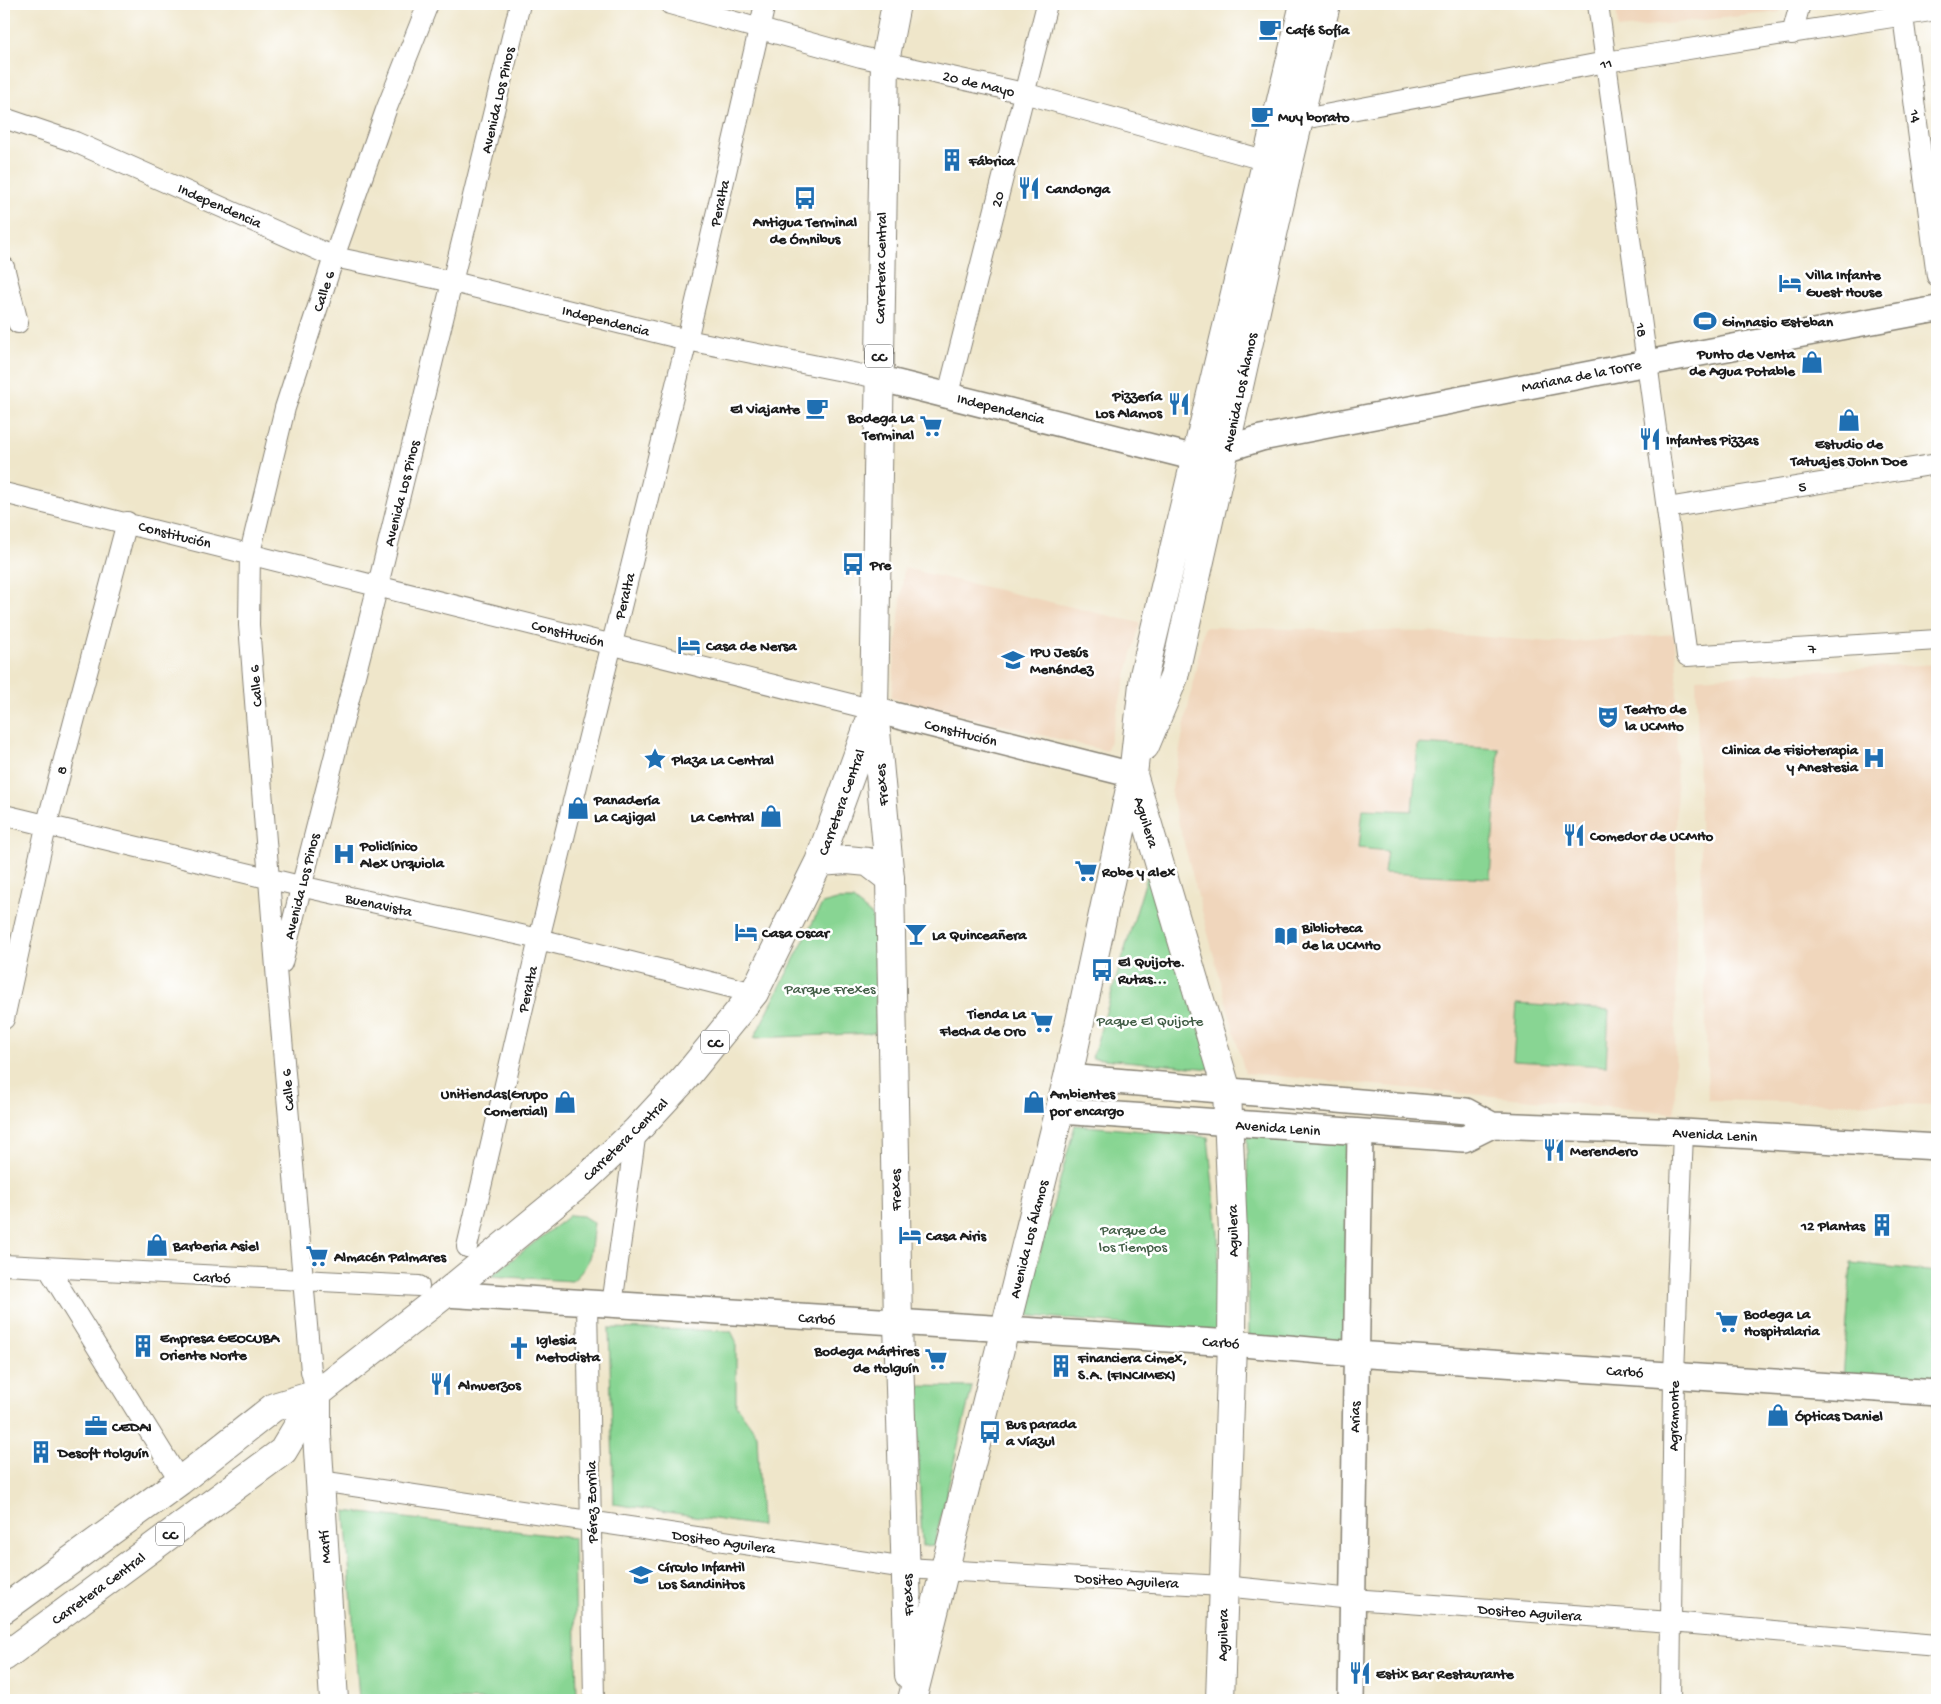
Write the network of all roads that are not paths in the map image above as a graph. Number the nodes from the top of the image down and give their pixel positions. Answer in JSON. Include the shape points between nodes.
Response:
{"nodes":[{"id":1,"x":428,"y":4,"type":"edge"},
{"id":2,"x":520,"y":4,"type":"edge"},
{"id":3,"x":670,"y":4,"type":"edge"},
{"id":4,"x":766,"y":4,"type":"edge"},
{"id":5,"x":896,"y":4,"type":"edge"},
{"id":6,"x":1047,"y":4,"type":"edge"},
{"id":7,"x":1304,"y":4,"type":"edge"},
{"id":8,"x":1326,"y":4,"type":"edge"},
{"id":9,"x":1598,"y":4,"type":"edge"},
{"id":10,"x":1800,"y":4,"type":"edge"},
{"id":11,"x":1937,"y":10,"type":"edge"},
{"id":12,"x":1903,"y":16,"type":"junction"},
{"id":13,"x":760,"y":28,"type":"junction"},
{"id":14,"x":1792,"y":34,"type":"junction"},
{"id":15,"x":885,"y":62,"type":"junction"},
{"id":16,"x":1606,"y":62,"type":"junction"},
{"id":17,"x":1024,"y":93,"type":"junction"},
{"id":18,"x":4,"y":118,"type":"edge"},
{"id":19,"x":1287,"y":119,"type":"junction"},
{"id":20,"x":1277,"y":164,"type":"junction"},
{"id":21,"x":334,"y":256,"type":"junction"},
{"id":22,"x":4,"y":267,"type":"edge"},
{"id":23,"x":1937,"y":276,"type":"edge"},
{"id":24,"x":454,"y":282,"type":"junction"},
{"id":25,"x":1937,"y":309,"type":"edge"},
{"id":26,"x":18,"y":323,"type":"dead end"},
{"id":27,"x":687,"y":340,"type":"junction"},
{"id":28,"x":1647,"y":362,"type":"junction"},
{"id":29,"x":878,"y":378,"type":"junction"},
{"id":30,"x":948,"y":394,"type":"junction"},
{"id":31,"x":1226,"y":449,"type":"junction"},
{"id":32,"x":1196,"y":458,"type":"junction"},
{"id":33,"x":1937,"y":464,"type":"edge"},
{"id":34,"x":4,"y":493,"type":"edge"},
{"id":35,"x":1667,"y":508,"type":"junction"},
{"id":36,"x":127,"y":522,"type":"junction"},
{"id":37,"x":250,"y":553,"type":"junction"},
{"id":38,"x":378,"y":585,"type":"junction"},
{"id":39,"x":1937,"y":640,"type":"edge"},
{"id":40,"x":613,"y":644,"type":"junction"},
{"id":41,"x":1687,"y":656,"type":"joint"},
{"id":42,"x":874,"y":710,"type":"junction"},
{"id":43,"x":1133,"y":775,"type":"junction"},
{"id":44,"x":4,"y":815,"type":"edge"},
{"id":45,"x":46,"y":826,"type":"junction"},
{"id":46,"x":819,"y":862,"type":"junction"},
{"id":47,"x":271,"y":879,"type":"junction"},
{"id":48,"x":890,"y":879,"type":"junction"},
{"id":49,"x":300,"y":886,"type":"junction"},
{"id":50,"x":539,"y":939,"type":"junction"},
{"id":51,"x":277,"y":981,"type":"junction"},
{"id":52,"x":754,"y":994,"type":"junction"},
{"id":53,"x":4,"y":1019,"type":"edge"},
{"id":54,"x":1068,"y":1077,"type":"junction"},
{"id":55,"x":1227,"y":1091,"type":"junction"},
{"id":56,"x":1060,"y":1111,"type":"junction"},
{"id":57,"x":1229,"y":1124,"type":"junction"},
{"id":58,"x":1492,"y":1125,"type":"junction"},
{"id":59,"x":636,"y":1132,"type":"junction"},
{"id":60,"x":1684,"y":1132,"type":"junction"},
{"id":61,"x":1360,"y":1133,"type":"junction"},
{"id":62,"x":1937,"y":1148,"type":"edge"},
{"id":63,"x":468,"y":1247,"type":"dead end"},
{"id":64,"x":4,"y":1266,"type":"edge"},
{"id":65,"x":48,"y":1268,"type":"junction"},
{"id":66,"x":303,"y":1282,"type":"junction"},
{"id":67,"x":420,"y":1286,"type":"dead end"},
{"id":68,"x":445,"y":1294,"type":"junction"},
{"id":69,"x":587,"y":1303,"type":"junction"},
{"id":70,"x":612,"y":1305,"type":"junction"},
{"id":71,"x":898,"y":1324,"type":"junction"},
{"id":72,"x":1005,"y":1330,"type":"junction"},
{"id":73,"x":1232,"y":1343,"type":"junction"},
{"id":74,"x":1354,"y":1354,"type":"junction"},
{"id":75,"x":1674,"y":1374,"type":"junction"},
{"id":76,"x":1937,"y":1392,"type":"edge"},
{"id":77,"x":318,"y":1394,"type":"junction"},
{"id":78,"x":180,"y":1480,"type":"junction"},
{"id":79,"x":320,"y":1481,"type":"junction"},
{"id":80,"x":591,"y":1521,"type":"junction"},
{"id":81,"x":906,"y":1568,"type":"junction"},
{"id":82,"x":945,"y":1570,"type":"junction"},
{"id":83,"x":1223,"y":1586,"type":"junction"},
{"id":84,"x":1352,"y":1599,"type":"junction"},
{"id":85,"x":4,"y":1609,"type":"edge"},
{"id":86,"x":1671,"y":1622,"type":"junction"},
{"id":87,"x":1937,"y":1645,"type":"edge"},
{"id":88,"x":4,"y":1657,"type":"edge"},
{"id":89,"x":334,"y":1700,"type":"edge"},
{"id":90,"x":594,"y":1700,"type":"edge"},
{"id":91,"x":911,"y":1700,"type":"edge"},
{"id":92,"x":1220,"y":1700,"type":"edge"},
{"id":93,"x":1351,"y":1700,"type":"edge"},
{"id":94,"x":1670,"y":1700,"type":"edge"}],
"edges":[{"from":1,"to":21,"type":"street","name":"Calle 6"},
{"from":2,"to":24,"type":"street","name":"Avenida Los Pinos"},
{"from":3,"to":13,"type":"street","name":"20 de Mayo"},
{"from":4,"to":13,"type":"street","name":"Peralta"},
{"from":5,"to":15,"type":"main road","name":"Carretera Central","number":"CC"},
{"from":6,"to":17,"type":"street","name":"20"},
{"from":7,"to":19,"type":"main road","name":"Avenida Los Álamos"},
{"from":8,"to":19,"type":"main road","name":"Avenida Los Álamos"},
{"from":9,"to":16,"type":"street","name":"18"},
{"from":10,"to":14,"type":"street"},
{"from":11,"to":12,"type":"street","name":"11"},
{"from":12,"to":14,"type":"street","name":"11"},
{"from":12,"to":23,"type":"street","name":"14"},
{"from":13,"to":15,"type":"street","name":"20 de Mayo"},
{"from":13,"to":27,"type":"street","name":"Peralta"},
{"from":14,"to":16,"type":"street","name":"11"},
{"from":15,"to":17,"type":"street","name":"20 de Mayo"},
{"from":15,"to":29,"type":"main road","name":"Carretera Central","number":"CC"},
{"from":16,"to":19,"type":"street","name":"11"},
{"from":16,"to":28,"type":"street","name":"18"},
{"from":17,"to":20,"type":"street","name":"20 de Mayo"},
{"from":17,"to":30,"type":"street","name":"20"},
{"from":18,"to":21,"type":"street","name":"Independencia","via":[[75,142]]},
{"from":19,"to":20,"type":"main road","name":"Avenida Los Álamos"},
{"from":20,"to":31,"type":"main road","name":"Avenida Los Álamos"},
{"from":20,"to":32,"type":"main road","name":"Avenida Los Álamos"},
{"from":21,"to":24,"type":"street","name":"Independencia"},
{"from":21,"to":37,"type":"street","name":"Calle 6","via":[[285,408]]},
{"from":22,"to":26,"type":"street"},
{"from":24,"to":27,"type":"street","name":"Independencia"},
{"from":24,"to":38,"type":"street","name":"Avenida Los Pinos"},
{"from":25,"to":28,"type":"street","name":"Mariana de la Torre"},
{"from":27,"to":29,"type":"street","name":"Independencia"},
{"from":27,"to":40,"type":"street","name":"Peralta"},
{"from":28,"to":31,"type":"street","name":"Mariana de la Torre","via":[[1260,438]]},
{"from":28,"to":35,"type":"street","name":"18"},
{"from":29,"to":30,"type":"street","name":"Independencia"},
{"from":29,"to":42,"type":"main road","name":"Carretera Central","number":"CC"},
{"from":30,"to":32,"type":"street","name":"Independencia"},
{"from":31,"to":32,"type":"street"},
{"from":31,"to":43,"type":"main road","name":"Avenida Los Álamos","via":[[1174,677]]},
{"from":32,"to":43,"type":"main road","name":"Avenida Los Álamos","via":[[1144,675]]},
{"from":33,"to":35,"type":"street","name":"5"},
{"from":34,"to":36,"type":"street","name":"Constitución"},
{"from":35,"to":41,"type":"street","name":"18"},
{"from":36,"to":37,"type":"street","name":"Constitución"},
{"from":36,"to":45,"type":"street","name":"8"},
{"from":37,"to":38,"type":"street","name":"Constitución"},
{"from":37,"to":47,"type":"street","name":"Calle 6","via":[[249,625]]},
{"from":38,"to":40,"type":"street","name":"Constitución"},
{"from":38,"to":49,"type":"street","name":"Avenida Los Pinos"},
{"from":39,"to":41,"type":"street","name":"7"},
{"from":40,"to":42,"type":"street","name":"Constitución"},
{"from":40,"to":50,"type":"street","name":"Peralta"},
{"from":42,"to":43,"type":"street","name":"Constitución"},
{"from":42,"to":46,"type":"main road","name":"Carretera Central","number":"CC"},
{"from":42,"to":48,"type":"main road","name":"Frexes"},
{"from":43,"to":54,"type":"main road","name":"Avenida Los Álamos"},
{"from":43,"to":55,"type":"main road","name":"Aguilera"},
{"from":44,"to":45,"type":"street","name":"Buenavista"},
{"from":45,"to":47,"type":"street","name":"Buenavista"},
{"from":45,"to":53,"type":"street","name":"8"},
{"from":46,"to":48,"type":"main road","via":[[868,862]]},
{"from":46,"to":52,"type":"main road","name":"Carretera Central","number":"CC"},
{"from":47,"to":49,"type":"street","name":"Buenavista"},
{"from":47,"to":51,"type":"street","name":"Calle 6"},
{"from":48,"to":71,"type":"main road","name":"Frexes"},
{"from":49,"to":50,"type":"street","name":"Buenavista"},
{"from":49,"to":51,"type":"street","name":"Avenida Los Pinos"},
{"from":50,"to":52,"type":"street","name":"Buenavista"},
{"from":50,"to":63,"type":"street","name":"Peralta"},
{"from":51,"to":66,"type":"street","name":"Calle 6"},
{"from":52,"to":59,"type":"main road","name":"Carretera Central","number":"CC"},
{"from":54,"to":55,"type":"street","name":"Avenida Lenin"},
{"from":54,"to":56,"type":"main road","name":"Avenida Los Álamos"},
{"from":55,"to":57,"type":"main road","name":"Aguilera"},
{"from":55,"to":58,"type":"street","name":"Avenida Lenin","via":[[1466,1111]]},
{"from":56,"to":57,"type":"street","name":"Avenida Lenin"},
{"from":56,"to":72,"type":"main road","name":"Avenida Los Álamos"},
{"from":57,"to":61,"type":"street","name":"Avenida Lenin"},
{"from":57,"to":73,"type":"main road","name":"Aguilera","via":[[1233,1232]]},
{"from":58,"to":60,"type":"street","name":"Avenida Lenin"},
{"from":58,"to":61,"type":"street","name":"Avenida Lenin","via":[[1464,1139]]},
{"from":59,"to":68,"type":"main road","name":"Carretera Central","number":"CC","via":[[585,1179]]},
{"from":59,"to":70,"type":"street"},
{"from":60,"to":62,"type":"street","name":"Avenida Lenin"},
{"from":60,"to":75,"type":"street","name":"Agramonte"},
{"from":61,"to":74,"type":"street","name":"Arias"},
{"from":64,"to":65,"type":"street","name":"Carbó"},
{"from":65,"to":66,"type":"street","name":"Carbó"},
{"from":65,"to":78,"type":"street"},
{"from":66,"to":67,"type":"street","name":"Carbó"},
{"from":66,"to":77,"type":"street","name":"Calle 6","via":[[311,1371]]},
{"from":68,"to":69,"type":"street","name":"Carbó"},
{"from":68,"to":77,"type":"main road","name":"Carretera Central","number":"CC"},
{"from":69,"to":70,"type":"street","name":"Carbó"},
{"from":69,"to":80,"type":"street","name":"Pérez Zorrila"},
{"from":70,"to":71,"type":"street","name":"Carbó"},
{"from":71,"to":72,"type":"street","name":"Carbó"},
{"from":71,"to":81,"type":"main road","name":"Frexes"},
{"from":72,"to":73,"type":"street","name":"Carbó"},
{"from":72,"to":82,"type":"main road","name":"Avenida Los Álamos"},
{"from":73,"to":74,"type":"street","name":"Carbó"},
{"from":73,"to":83,"type":"main road","name":"Aguilera"},
{"from":74,"to":75,"type":"street","name":"Carbó"},
{"from":74,"to":84,"type":"street","name":"Arias"},
{"from":75,"to":76,"type":"street","name":"Carbó"},
{"from":75,"to":86,"type":"street","name":"Agramonte"},
{"from":77,"to":78,"type":"main road","name":"Carretera Central","number":"CC","via":[[274,1407]]},
{"from":77,"to":79,"type":"main road","name":"Martí","via":[[316,1426]]},
{"from":77,"to":88,"type":"main road","name":"Carretera Central","number":"CC","via":[[283,1451]]},
{"from":78,"to":85,"type":"main road","name":"Carretera Central","number":"CC"},
{"from":79,"to":80,"type":"street","name":"Dositeo Aguilera"},
{"from":79,"to":89,"type":"main road","name":"Martí"},
{"from":80,"to":81,"type":"street","name":"Dositeo Aguilera"},
{"from":80,"to":90,"type":"street","name":"Pérez Zorrila"},
{"from":81,"to":82,"type":"street","name":"Dositeo Aguilera"},
{"from":81,"to":91,"type":"main road","name":"Frexes"},
{"from":82,"to":83,"type":"street","name":"Dositeo Aguilera"},
{"from":82,"to":91,"type":"main road","name":"Avenida Los Álamos"},
{"from":83,"to":84,"type":"street","name":"Dositeo Aguilera"},
{"from":83,"to":92,"type":"main road","name":"Aguilera"},
{"from":84,"to":86,"type":"street","name":"Dositeo Aguilera"},
{"from":84,"to":93,"type":"street","name":"Arias"},
{"from":86,"to":87,"type":"street","name":"Dositeo Aguilera"},
{"from":86,"to":94,"type":"street","name":"Agramonte"}]}
